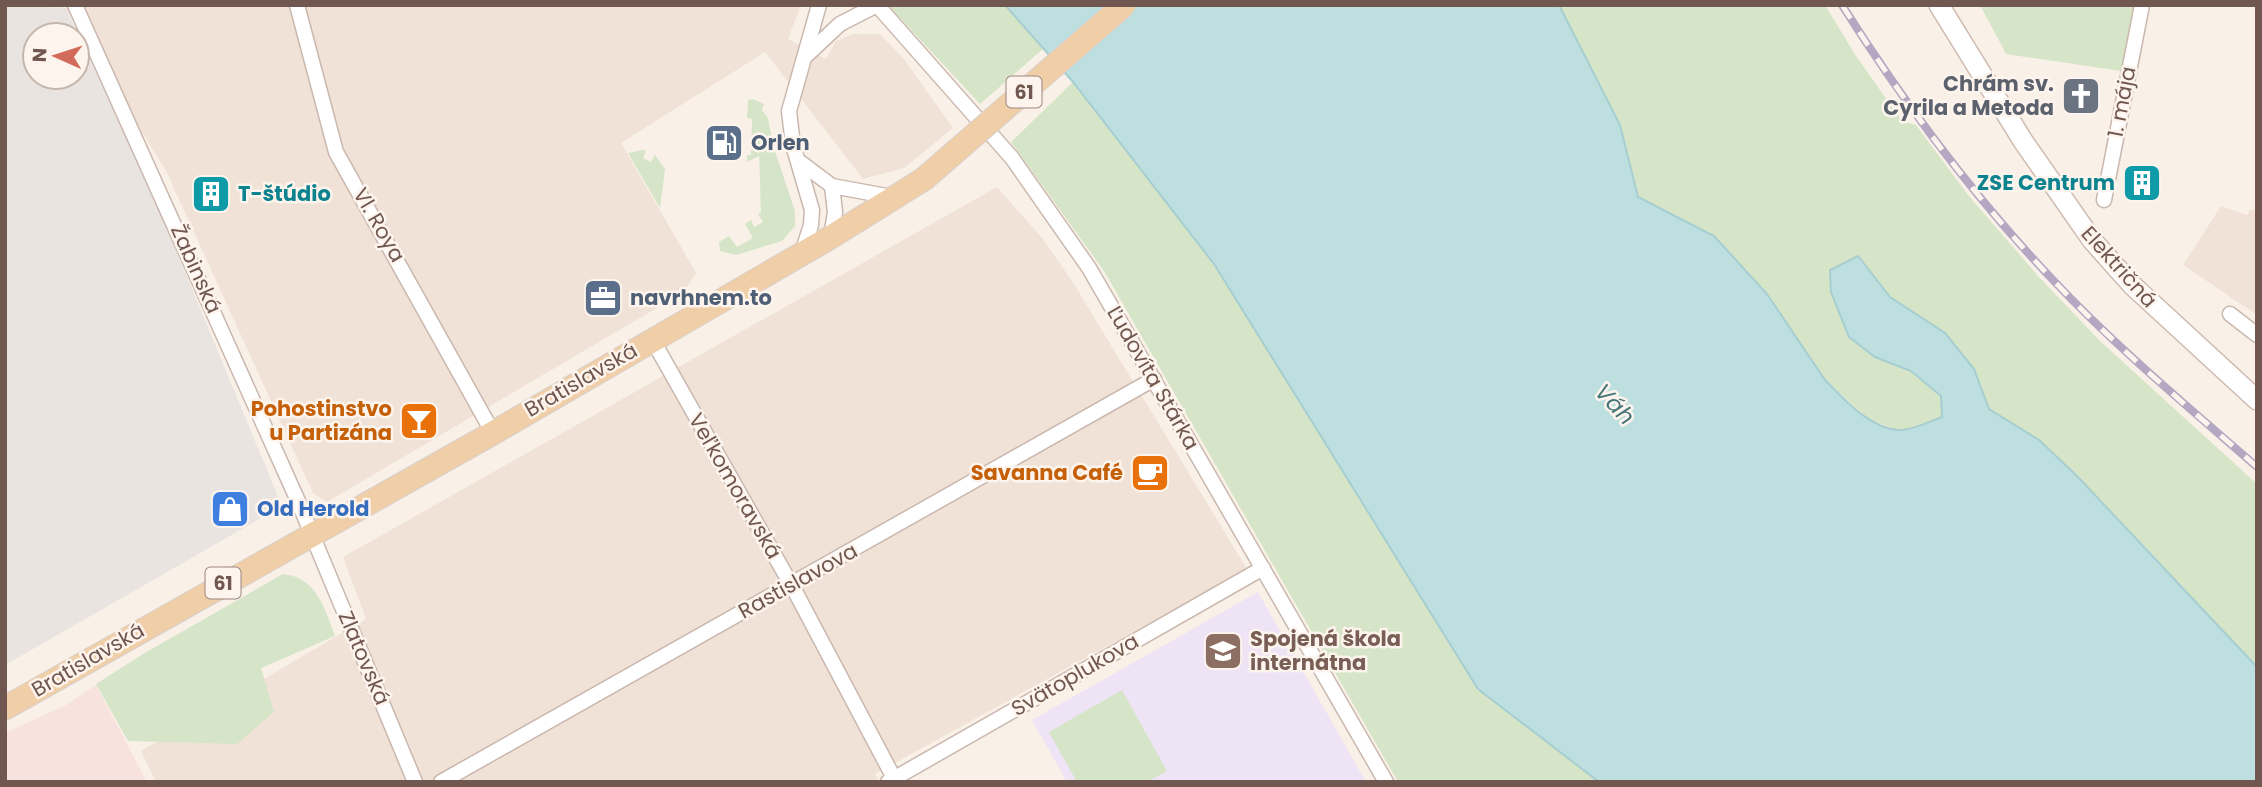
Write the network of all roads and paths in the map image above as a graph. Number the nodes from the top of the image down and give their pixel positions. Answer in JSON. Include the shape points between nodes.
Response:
{"nodes":[{"id":1,"x":75,"y":5,"type":"edge"},
{"id":2,"x":297,"y":5,"type":"edge"},
{"id":3,"x":819,"y":5,"type":"edge"},
{"id":4,"x":877,"y":5,"type":"edge"},
{"id":5,"x":1124,"y":5,"type":"edge"},
{"id":6,"x":1939,"y":5,"type":"edge"},
{"id":7,"x":2142,"y":5,"type":"edge"},
{"id":8,"x":807,"y":54,"type":"junction"},
{"id":9,"x":800,"y":162,"type":"junction"},
{"id":10,"x":832,"y":186,"type":"junction"},
{"id":11,"x":897,"y":198,"type":"junction"},
{"id":12,"x":2104,"y":200,"type":"dead end"},
{"id":13,"x":831,"y":237,"type":"junction"},
{"id":14,"x":802,"y":253,"type":"junction"},
{"id":15,"x":2230,"y":314,"type":"dead end"},
{"id":16,"x":2257,"y":335,"type":"edge"},
{"id":17,"x":652,"y":339,"type":"junction"},
{"id":18,"x":1154,"y":379,"type":"junction"},
{"id":19,"x":2257,"y":400,"type":"edge"},
{"id":20,"x":493,"y":433,"type":"junction"},
{"id":21,"x":312,"y":534,"type":"junction"},
{"id":22,"x":1263,"y":568,"type":"junction"},
{"id":23,"x":791,"y":584,"type":"junction"},
{"id":24,"x":5,"y":708,"type":"edge"},
{"id":25,"x":893,"y":780,"type":"edge"},
{"id":26,"x":415,"y":782,"type":"edge"},
{"id":27,"x":440,"y":782,"type":"edge"},
{"id":28,"x":1386,"y":782,"type":"edge"}],
"edges":[{"from":1,"to":21,"type":"street","name":"Žabinská"},
{"from":2,"to":20,"type":"street","name":"Vl. Roya","via":[[336,152]]},
{"from":3,"to":8,"type":"street"},
{"from":4,"to":8,"type":"street","via":[[840,24]]},
{"from":4,"to":18,"type":"street","name":"Ľudovíta Stárka","via":[[1012,158],[1088,268]]},
{"from":5,"to":11,"type":"main road","name":"Bratislavská","number":"61","bridge":true},
{"from":6,"to":19,"type":"main road","name":"Električná","via":[[2023,141],[2092,240],[2132,285]]},
{"from":7,"to":12,"type":"street","name":"1. mája"},
{"from":8,"to":9,"type":"street","via":[[789,111],[789,128]]},
{"from":9,"to":10,"type":"street"},
{"from":9,"to":14,"type":"street","via":[[812,210]]},
{"from":10,"to":11,"type":"street"},
{"from":10,"to":13,"type":"street","via":[[835,212]]},
{"from":11,"to":13,"type":"main road","name":"Bratislavská","number":"61"},
{"from":13,"to":14,"type":"main road","name":"Bratislavská","number":"61"},
{"from":14,"to":17,"type":"main road","name":"Bratislavská","number":"61"},
{"from":15,"to":16,"type":"street"},
{"from":17,"to":20,"type":"main road","name":"Bratislavská","number":"61"},
{"from":17,"to":23,"type":"street","name":"Veľkomoravská"},
{"from":18,"to":22,"type":"street","name":"Ľudovíta Stárka"},
{"from":18,"to":23,"type":"street","name":"Rastislavova"},
{"from":20,"to":21,"type":"main road","name":"Bratislavská","number":"61"},
{"from":21,"to":24,"type":"main road","name":"Bratislavská","number":"61"},
{"from":21,"to":26,"type":"street","name":"Zlatovská"},
{"from":22,"to":25,"type":"street","name":"Svätoplukova"},
{"from":22,"to":28,"type":"street","name":"Ľudovíta Stárka"},
{"from":23,"to":25,"type":"street","name":"Veľkomoravská"},
{"from":23,"to":27,"type":"street","name":"Rastislavova"}]}
